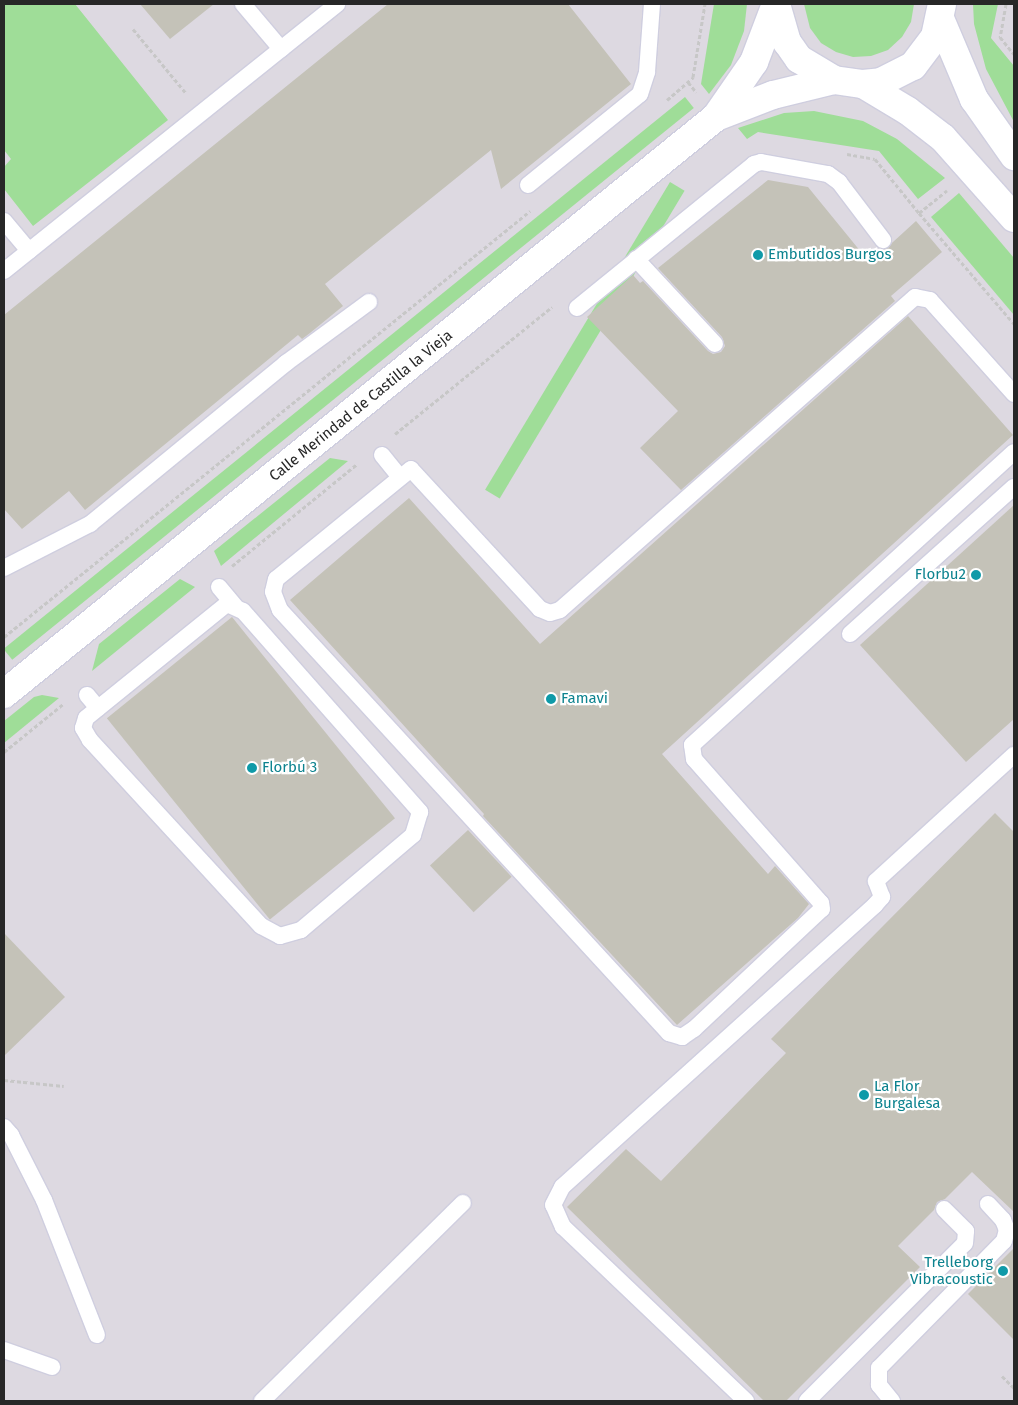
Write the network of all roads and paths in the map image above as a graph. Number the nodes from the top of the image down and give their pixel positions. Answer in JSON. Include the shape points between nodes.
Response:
{"nodes":[{"id":1,"x":243,"y":4,"type":"edge"},
{"id":2,"x":337,"y":4,"type":"edge"},
{"id":3,"x":652,"y":4,"type":"edge"},
{"id":4,"x":705,"y":4,"type":"edge"},
{"id":5,"x":776,"y":4,"type":"edge"},
{"id":6,"x":1006,"y":4,"type":"edge"},
{"id":7,"x":942,"y":12,"type":"edge"},
{"id":8,"x":133,"y":29,"type":"dead end"},
{"id":9,"x":281,"y":49,"type":"junction"},
{"id":10,"x":1014,"y":54,"type":"edge"},
{"id":11,"x":834,"y":80,"type":"junction"},
{"id":12,"x":688,"y":82,"type":"junction"},
{"id":13,"x":863,"y":84,"type":"junction"},
{"id":14,"x":665,"y":101,"type":"dead end"},
{"id":15,"x":202,"y":113,"type":"junction"},
{"id":16,"x":716,"y":117,"type":"junction"},
{"id":17,"x":836,"y":152,"type":"dead end"},
{"id":18,"x":1014,"y":156,"type":"edge"},
{"id":19,"x":973,"y":169,"type":"junction"},
{"id":20,"x":528,"y":186,"type":"dead end"},
{"id":21,"x":533,"y":208,"type":"dead end"},
{"id":22,"x":919,"y":212,"type":"junction"},
{"id":23,"x":1014,"y":218,"type":"edge"},
{"id":24,"x":4,"y":220,"type":"edge"},
{"id":25,"x":883,"y":240,"type":"dead end"},
{"id":26,"x":29,"y":251,"type":"junction"},
{"id":27,"x":636,"y":259,"type":"junction"},
{"id":28,"x":4,"y":271,"type":"edge"},
{"id":29,"x":560,"y":301,"type":"dead end"},
{"id":30,"x":369,"y":302,"type":"dead end"},
{"id":31,"x":577,"y":308,"type":"dead end"},
{"id":32,"x":1014,"y":324,"type":"edge"},
{"id":33,"x":715,"y":344,"type":"dead end"},
{"id":34,"x":1014,"y":394,"type":"edge"},
{"id":35,"x":392,"y":436,"type":"dead end"},
{"id":36,"x":1014,"y":452,"type":"edge"},
{"id":37,"x":382,"y":455,"type":"dead end"},
{"id":38,"x":361,"y":461,"type":"dead end"},
{"id":39,"x":399,"y":476,"type":"junction"},
{"id":40,"x":1014,"y":487,"type":"edge"},
{"id":41,"x":4,"y":568,"type":"edge"},
{"id":42,"x":230,"y":568,"type":"dead end"},
{"id":43,"x":219,"y":587,"type":"dead end"},
{"id":44,"x":235,"y":606,"type":"junction"},
{"id":45,"x":850,"y":634,"type":"dead end"},
{"id":46,"x":4,"y":636,"type":"edge"},
{"id":47,"x":4,"y":694,"type":"edge"},
{"id":48,"x":66,"y":702,"type":"dead end"},
{"id":49,"x":4,"y":752,"type":"edge"},
{"id":50,"x":1014,"y":755,"type":"edge"},
{"id":51,"x":4,"y":1080,"type":"edge"},
{"id":52,"x":64,"y":1086,"type":"dead end"},
{"id":53,"x":4,"y":1127,"type":"edge"},
{"id":54,"x":463,"y":1203,"type":"dead end"},
{"id":55,"x":988,"y":1204,"type":"dead end"},
{"id":56,"x":944,"y":1209,"type":"dead end"},
{"id":57,"x":97,"y":1335,"type":"dead end"},
{"id":58,"x":4,"y":1350,"type":"edge"},
{"id":59,"x":52,"y":1367,"type":"dead end"},
{"id":60,"x":1002,"y":1376,"type":"dead end"},
{"id":61,"x":1014,"y":1388,"type":"edge"},
{"id":62,"x":262,"y":1401,"type":"edge"},
{"id":63,"x":746,"y":1401,"type":"edge"},
{"id":64,"x":807,"y":1401,"type":"edge"},
{"id":65,"x":892,"y":1401,"type":"edge"}],
"edges":[{"from":1,"to":9,"type":"lane"},
{"from":2,"to":9,"type":"lane"},
{"from":3,"to":20,"type":"lane","via":[[647,72],[640,94]]},
{"from":4,"to":12,"type":"path","via":[[693,77]]},
{"from":5,"to":11,"type":"street","via":[[787,42],[799,59]]},
{"from":5,"to":16,"type":"street","name":"Calle Merindad de Castilla la Vieja","via":[[754,62]]},
{"from":6,"to":10,"type":"path","via":[[1000,37]]},
{"from":7,"to":13,"type":"street","via":[[935,37],[913,66],[881,82]]},
{"from":7,"to":18,"type":"street","via":[[974,99]]},
{"from":8,"to":15,"type":"path"},
{"from":9,"to":15,"type":"lane"},
{"from":11,"to":13,"type":"street"},
{"from":11,"to":16,"type":"street","name":"Calle Merindad de Castilla la Vieja","via":[[773,95]]},
{"from":12,"to":14,"type":"path"},
{"from":12,"to":16,"type":"path"},
{"from":13,"to":19,"type":"street","via":[[924,123]]},
{"from":15,"to":26,"type":"lane"},
{"from":16,"to":47,"type":"street","name":"Calle Merindad de Castilla la Vieja"},
{"from":17,"to":22,"type":"path","via":[[875,159]]},
{"from":19,"to":22,"type":"path"},
{"from":19,"to":23,"type":"street"},
{"from":21,"to":46,"type":"path"},
{"from":22,"to":32,"type":"path"},
{"from":24,"to":26,"type":"lane"},
{"from":25,"to":27,"type":"lane","via":[[839,182],[828,174],[760,162],[712,193]]},
{"from":26,"to":28,"type":"lane"},
{"from":27,"to":31,"type":"lane"},
{"from":27,"to":33,"type":"lane"},
{"from":29,"to":35,"type":"path"},
{"from":30,"to":41,"type":"lane","via":[[286,363],[90,524]]},
{"from":34,"to":39,"type":"lane","via":[[930,300],[916,297],[566,606],[550,613],[540,609],[416,471],[411,469]]},
{"from":36,"to":39,"type":"lane","via":[[692,745],[694,759],[821,903],[822,909],[682,1037],[669,1033],[280,610],[273,592],[276,579]]},
{"from":37,"to":39,"type":"lane"},
{"from":38,"to":42,"type":"path"},
{"from":40,"to":45,"type":"lane"},
{"from":43,"to":44,"type":"lane"},
{"from":44,"to":44,"type":"lane","via":[[420,812],[413,835],[301,930],[280,936],[261,926],[96,747],[83,728],[92,702],[218,610],[227,604]]},
{"from":48,"to":49,"type":"path"},
{"from":50,"to":63,"type":"lane","via":[[876,881],[882,897],[875,905],[562,1187],[553,1205],[563,1227]]},
{"from":51,"to":52,"type":"path"},
{"from":53,"to":57,"type":"lane","via":[[44,1200]]},
{"from":54,"to":62,"type":"lane"},
{"from":55,"to":65,"type":"lane","via":[[1003,1220],[1007,1230],[1004,1241],[879,1368],[879,1385]]},
{"from":56,"to":64,"type":"lane","via":[[966,1231],[965,1243]]},
{"from":58,"to":59,"type":"lane"},
{"from":60,"to":61,"type":"path"}]}
